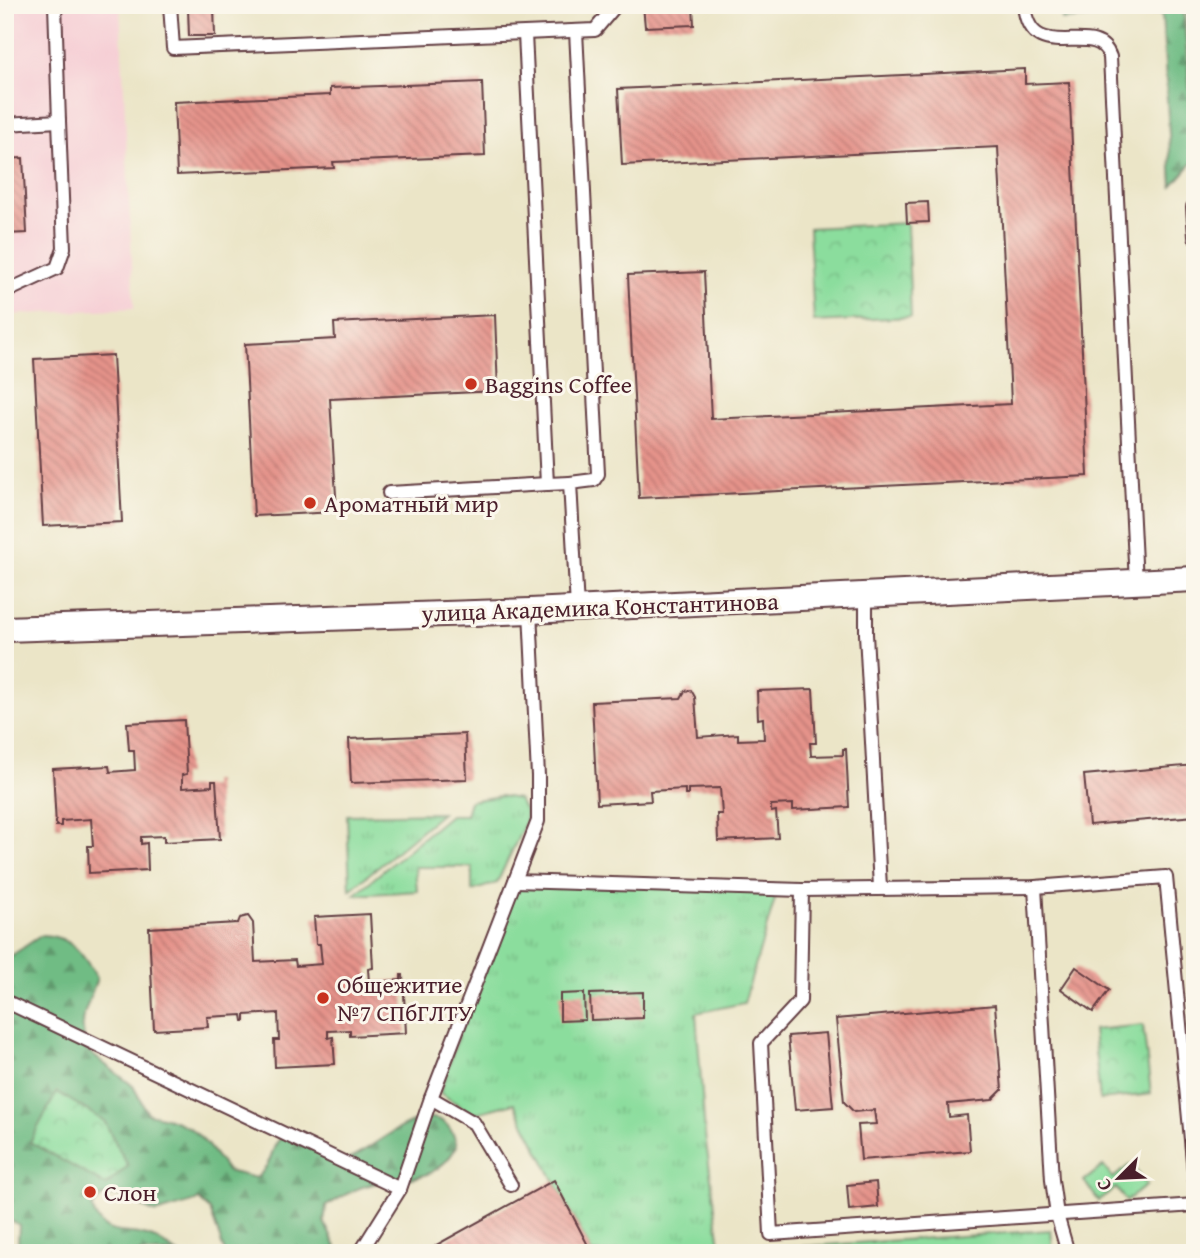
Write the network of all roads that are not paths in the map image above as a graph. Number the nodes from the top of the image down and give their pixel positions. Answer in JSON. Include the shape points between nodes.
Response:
{"nodes":[{"id":1,"x":55,"y":5,"type":"edge"},
{"id":2,"x":170,"y":5,"type":"edge"},
{"id":3,"x":616,"y":5,"type":"edge"},
{"id":4,"x":1024,"y":5,"type":"edge"},
{"id":5,"x":576,"y":31,"type":"junction"},
{"id":6,"x":525,"y":34,"type":"junction"},
{"id":7,"x":59,"y":121,"type":"junction"},
{"id":8,"x":5,"y":124,"type":"edge"},
{"id":9,"x":1195,"y":205,"type":"edge"},
{"id":10,"x":1195,"y":237,"type":"edge"},
{"id":11,"x":5,"y":292,"type":"edge"},
{"id":12,"x":570,"y":483,"type":"junction"},
{"id":13,"x":547,"y":484,"type":"junction"},
{"id":14,"x":389,"y":494,"type":"dead end"},
{"id":15,"x":1195,"y":579,"type":"edge"},
{"id":16,"x":1136,"y":583,"type":"junction"},
{"id":17,"x":866,"y":595,"type":"junction"},
{"id":18,"x":577,"y":608,"type":"junction"},
{"id":19,"x":530,"y":611,"type":"junction"},
{"id":20,"x":5,"y":629,"type":"edge"},
{"id":21,"x":515,"y":881,"type":"junction"},
{"id":22,"x":880,"y":887,"type":"junction"},
{"id":23,"x":1035,"y":887,"type":"junction"},
{"id":24,"x":803,"y":890,"type":"junction"},
{"id":25,"x":5,"y":1000,"type":"edge"},
{"id":26,"x":432,"y":1098,"type":"junction"},
{"id":27,"x":1195,"y":1182,"type":"edge"},
{"id":28,"x":511,"y":1185,"type":"dead end"},
{"id":29,"x":400,"y":1189,"type":"junction"},
{"id":30,"x":1195,"y":1205,"type":"edge"},
{"id":31,"x":1057,"y":1214,"type":"junction"},
{"id":32,"x":360,"y":1253,"type":"edge"},
{"id":33,"x":1068,"y":1253,"type":"edge"}],
"edges":[{"from":1,"to":7,"type":"lane"},
{"from":2,"to":6,"type":"lane","via":[[173,48]]},
{"from":3,"to":5,"type":"lane","via":[[595,30]]},
{"from":4,"to":16,"type":"lane","via":[[1029,26],[1044,38],[1096,41],[1110,57]]},
{"from":5,"to":6,"type":"lane"},
{"from":5,"to":12,"type":"lane","via":[[598,474],[594,480]]},
{"from":6,"to":13,"type":"lane"},
{"from":7,"to":8,"type":"lane"},
{"from":7,"to":11,"type":"lane","via":[[64,248],[57,268]]},
{"from":9,"to":10,"type":"lane"},
{"from":12,"to":13,"type":"lane"},
{"from":12,"to":18,"type":"lane"},
{"from":13,"to":14,"type":"lane"},
{"from":15,"to":16,"type":"street","name":"улица Академика Константинова"},
{"from":16,"to":17,"type":"street","name":"улица Академика Константинова"},
{"from":17,"to":18,"type":"street","name":"улица Академика Константинова"},
{"from":17,"to":22,"type":"lane"},
{"from":18,"to":19,"type":"street","name":"улица Академика Константинова"},
{"from":19,"to":20,"type":"street","name":"улица Академика Константинова"},
{"from":19,"to":21,"type":"lane","via":[[538,821]]},
{"from":21,"to":24,"type":"lane"},
{"from":21,"to":26,"type":"lane"},
{"from":22,"to":23,"type":"lane"},
{"from":22,"to":24,"type":"lane"},
{"from":23,"to":27,"type":"lane","via":[[1166,877]]},
{"from":23,"to":31,"type":"lane"},
{"from":24,"to":31,"type":"lane","via":[[800,1001],[761,1043],[771,1234]]},
{"from":25,"to":29,"type":"lane"},
{"from":26,"to":28,"type":"lane","via":[[474,1123]]},
{"from":26,"to":29,"type":"lane"},
{"from":29,"to":32,"type":"lane"},
{"from":30,"to":31,"type":"lane"},
{"from":31,"to":33,"type":"lane"}]}
